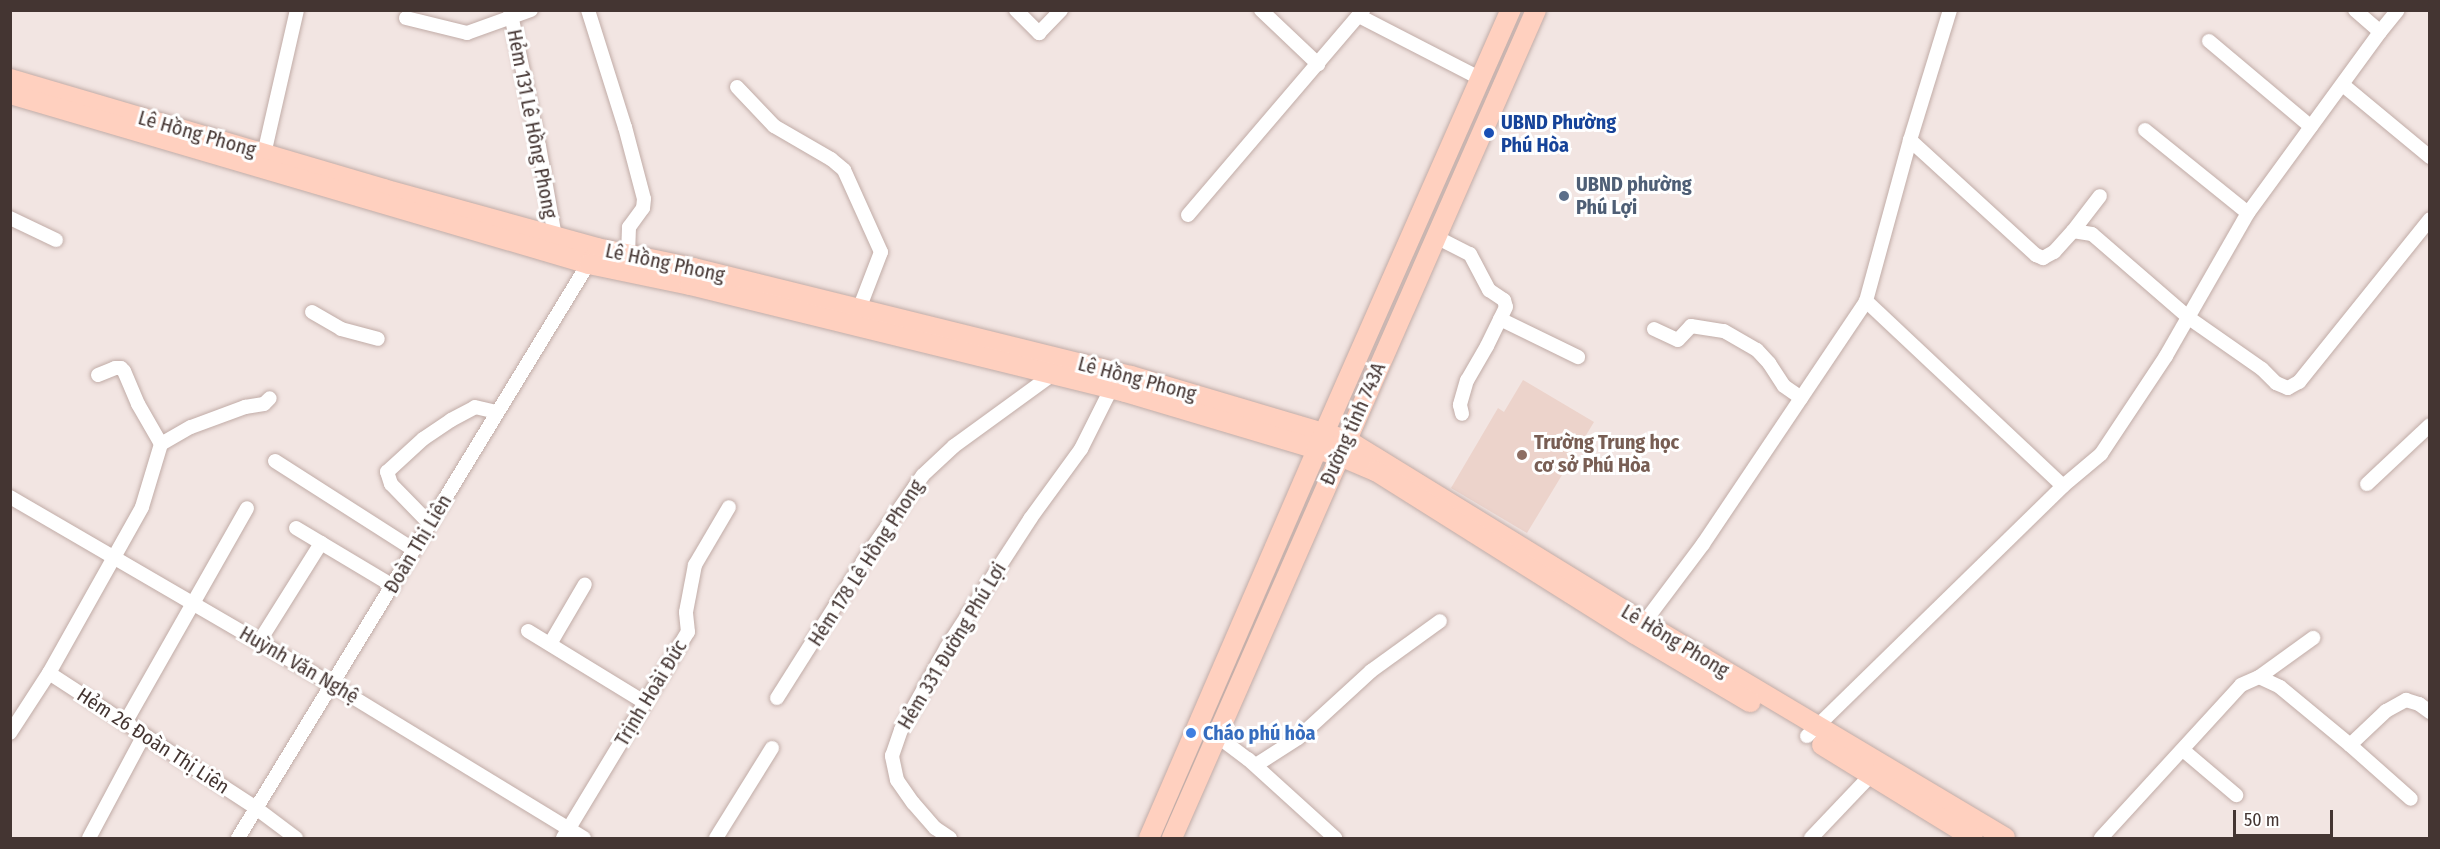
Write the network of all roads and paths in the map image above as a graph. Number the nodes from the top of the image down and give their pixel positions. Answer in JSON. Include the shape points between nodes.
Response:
{"nodes":[{"id":1,"x":297,"y":10,"type":"edge"},
{"id":2,"x":531,"y":10,"type":"edge"},
{"id":3,"x":588,"y":10,"type":"edge"},
{"id":4,"x":1016,"y":10,"type":"edge"},
{"id":5,"x":1061,"y":10,"type":"edge"},
{"id":6,"x":1261,"y":10,"type":"edge"},
{"id":7,"x":1511,"y":10,"type":"edge"},
{"id":8,"x":1536,"y":10,"type":"edge"},
{"id":9,"x":1950,"y":10,"type":"edge"},
{"id":10,"x":2355,"y":10,"type":"edge"},
{"id":11,"x":2398,"y":10,"type":"edge"},
{"id":12,"x":1361,"y":13,"type":"edge"},
{"id":13,"x":510,"y":14,"type":"edge"},
{"id":14,"x":406,"y":18,"type":"dead end"},
{"id":15,"x":2380,"y":32,"type":"junction"},
{"id":16,"x":2209,"y":41,"type":"dead end"},
{"id":17,"x":1318,"y":64,"type":"junction"},
{"id":18,"x":10,"y":79,"type":"edge"},
{"id":19,"x":1481,"y":79,"type":"junction"},
{"id":20,"x":2343,"y":85,"type":"junction"},
{"id":21,"x":737,"y":87,"type":"dead end"},
{"id":22,"x":10,"y":94,"type":"edge"},
{"id":23,"x":2311,"y":127,"type":"junction"},
{"id":24,"x":2145,"y":130,"type":"dead end"},
{"id":25,"x":1910,"y":140,"type":"junction"},
{"id":26,"x":1448,"y":153,"type":"junction"},
{"id":27,"x":264,"y":154,"type":"junction"},
{"id":28,"x":2430,"y":157,"type":"edge"},
{"id":29,"x":1468,"y":163,"type":"junction"},
{"id":30,"x":2100,"y":196,"type":"dead end"},
{"id":31,"x":2248,"y":213,"type":"junction"},
{"id":32,"x":1188,"y":215,"type":"dead end"},
{"id":33,"x":10,"y":218,"type":"edge"},
{"id":34,"x":2430,"y":219,"type":"edge"},
{"id":35,"x":2073,"y":231,"type":"junction"},
{"id":36,"x":555,"y":237,"type":"junction"},
{"id":37,"x":1436,"y":237,"type":"junction"},
{"id":38,"x":56,"y":240,"type":"dead end"},
{"id":39,"x":628,"y":255,"type":"junction"},
{"id":40,"x":593,"y":256,"type":"junction"},
{"id":41,"x":1866,"y":301,"type":"junction"},
{"id":42,"x":859,"y":309,"type":"junction"},
{"id":43,"x":312,"y":312,"type":"dead end"},
{"id":44,"x":2189,"y":318,"type":"junction"},
{"id":45,"x":1500,"y":319,"type":"junction"},
{"id":46,"x":1654,"y":329,"type":"dead end"},
{"id":47,"x":378,"y":339,"type":"dead end"},
{"id":48,"x":1578,"y":357,"type":"dead end"},
{"id":49,"x":1053,"y":374,"type":"junction"},
{"id":50,"x":98,"y":375,"type":"dead end"},
{"id":51,"x":1111,"y":389,"type":"junction"},
{"id":52,"x":270,"y":398,"type":"dead end"},
{"id":53,"x":1801,"y":398,"type":"junction"},
{"id":54,"x":496,"y":412,"type":"junction"},
{"id":55,"x":1462,"y":414,"type":"dead end"},
{"id":56,"x":2430,"y":425,"type":"edge"},
{"id":57,"x":1321,"y":440,"type":"junction"},
{"id":58,"x":161,"y":444,"type":"junction"},
{"id":59,"x":1344,"y":448,"type":"junction"},
{"id":60,"x":275,"y":461,"type":"dead end"},
{"id":61,"x":2367,"y":484,"type":"dead end"},
{"id":62,"x":2063,"y":486,"type":"junction"},
{"id":63,"x":10,"y":496,"type":"edge"},
{"id":64,"x":729,"y":507,"type":"dead end"},
{"id":65,"x":247,"y":508,"type":"dead end"},
{"id":66,"x":430,"y":524,"type":"junction"},
{"id":67,"x":296,"y":528,"type":"dead end"},
{"id":68,"x":321,"y":543,"type":"junction"},
{"id":69,"x":414,"y":550,"type":"junction"},
{"id":70,"x":114,"y":557,"type":"junction"},
{"id":71,"x":585,"y":584,"type":"dead end"},
{"id":72,"x":393,"y":586,"type":"junction"},
{"id":73,"x":191,"y":602,"type":"junction"},
{"id":74,"x":1440,"y":621,"type":"dead end"},
{"id":75,"x":1640,"y":628,"type":"junction"},
{"id":76,"x":528,"y":631,"type":"dead end"},
{"id":77,"x":2313,"y":638,"type":"dead end"},
{"id":78,"x":259,"y":642,"type":"junction"},
{"id":79,"x":550,"y":644,"type":"junction"},
{"id":80,"x":49,"y":673,"type":"junction"},
{"id":81,"x":2259,"y":677,"type":"junction"},
{"id":82,"x":333,"y":686,"type":"junction"},
{"id":83,"x":777,"y":698,"type":"dead end"},
{"id":84,"x":644,"y":702,"type":"junction"},
{"id":85,"x":2430,"y":712,"type":"edge"},
{"id":86,"x":125,"y":723,"type":"junction"},
{"id":87,"x":1812,"y":732,"type":"junction"},
{"id":88,"x":10,"y":733,"type":"edge"},
{"id":89,"x":144,"y":735,"type":"junction"},
{"id":90,"x":1216,"y":736,"type":"junction"},
{"id":91,"x":2350,"y":745,"type":"junction"},
{"id":92,"x":772,"y":748,"type":"dead end"},
{"id":93,"x":2183,"y":750,"type":"junction"},
{"id":94,"x":1256,"y":765,"type":"junction"},
{"id":95,"x":1870,"y":776,"type":"junction"},
{"id":96,"x":2236,"y":795,"type":"dead end"},
{"id":97,"x":2411,"y":799,"type":"dead end"},
{"id":98,"x":256,"y":808,"type":"junction"},
{"id":99,"x":566,"y":834,"type":"edge"},
{"id":100,"x":89,"y":838,"type":"edge"},
{"id":101,"x":238,"y":838,"type":"edge"},
{"id":102,"x":296,"y":838,"type":"edge"},
{"id":103,"x":584,"y":838,"type":"edge"},
{"id":104,"x":716,"y":838,"type":"edge"},
{"id":105,"x":950,"y":838,"type":"edge"},
{"id":106,"x":1149,"y":838,"type":"edge"},
{"id":107,"x":1172,"y":838,"type":"edge"},
{"id":108,"x":1335,"y":838,"type":"edge"},
{"id":109,"x":1811,"y":838,"type":"edge"},
{"id":110,"x":1972,"y":838,"type":"edge"},
{"id":111,"x":2005,"y":838,"type":"edge"},
{"id":112,"x":2101,"y":838,"type":"edge"}],
"edges":[{"from":1,"to":27,"type":"street"},
{"from":2,"to":13,"type":"street"},
{"from":3,"to":39,"type":"street","via":[[644,199],[643,208],[629,227]]},
{"from":4,"to":5,"type":"street","via":[[1039,33]]},
{"from":6,"to":17,"type":"street"},
{"from":7,"to":19,"type":"street","name":"Đường tỉnh 743A"},
{"from":8,"to":29,"type":"street","name":"Đường tỉnh 743A"},
{"from":9,"to":25,"type":"street"},
{"from":10,"to":15,"type":"street"},
{"from":11,"to":15,"type":"street"},
{"from":12,"to":17,"type":"street"},
{"from":12,"to":19,"type":"street"},
{"from":13,"to":14,"type":"street","via":[[467,33]]},
{"from":13,"to":36,"type":"street","name":"Hẻm 131 Lê Hồng Phong"},
{"from":15,"to":20,"type":"street"},
{"from":16,"to":23,"type":"street"},
{"from":17,"to":32,"type":"street"},
{"from":18,"to":27,"type":"street","name":"Lê Hồng Phong"},
{"from":19,"to":26,"type":"street","name":"Đường tỉnh 743A"},
{"from":20,"to":23,"type":"street"},
{"from":20,"to":28,"type":"street"},
{"from":21,"to":42,"type":"street","via":[[774,126],[844,170],[881,252]]},
{"from":22,"to":40,"type":"street","name":"Lê Hồng Phong"},
{"from":23,"to":31,"type":"street"},
{"from":24,"to":31,"type":"street"},
{"from":25,"to":35,"type":"street","via":[[2036,255],[2043,258],[2054,252]]},
{"from":25,"to":41,"type":"street"},
{"from":26,"to":29,"type":"street"},
{"from":26,"to":57,"type":"street","name":"Đường tỉnh 743A"},
{"from":27,"to":36,"type":"street","name":"Lê Hồng Phong"},
{"from":29,"to":37,"type":"street","name":"Đường tỉnh 743A"},
{"from":30,"to":35,"type":"street"},
{"from":31,"to":44,"type":"street"},
{"from":33,"to":38,"type":"street"},
{"from":34,"to":44,"type":"street","via":[[2299,382],[2288,388]]},
{"from":35,"to":44,"type":"street","via":[[2092,234]]},
{"from":36,"to":40,"type":"street","name":"Lê Hồng Phong"},
{"from":37,"to":45,"type":"street","via":[[1470,254],[1489,290],[1504,300],[1506,307]]},
{"from":37,"to":59,"type":"street","name":"Đường tỉnh 743A"},
{"from":39,"to":40,"type":"street","name":"Lê Hồng Phong"},
{"from":39,"to":42,"type":"street","name":"Lê Hồng Phong"},
{"from":40,"to":49,"type":"street","name":"Lê Hồng Phong","via":[[690,285]]},
{"from":40,"to":54,"type":"street","name":"Đoàn Thị Liên"},
{"from":41,"to":53,"type":"street"},
{"from":41,"to":62,"type":"street"},
{"from":42,"to":57,"type":"street","name":"Lê Hồng Phong","via":[[1131,376]]},
{"from":43,"to":47,"type":"street","via":[[341,329]]},
{"from":44,"to":62,"type":"street","via":[[2101,454]]},
{"from":45,"to":48,"type":"street"},
{"from":45,"to":55,"type":"street","via":[[1467,380],[1460,405]]},
{"from":46,"to":53,"type":"street","via":[[1678,340],[1691,326],[1724,331],[1757,350],[1784,386]]},
{"from":49,"to":51,"type":"street","name":"Lê Hồng Phong"},
{"from":49,"to":83,"type":"street","name":"Hẻm 178 Lê Hồng Phong","via":[[954,446],[923,475]]},
{"from":50,"to":58,"type":"street","via":[[115,368],[124,371]]},
{"from":51,"to":57,"type":"street","name":"Lê Hồng Phong"},
{"from":51,"to":105,"type":"street","name":"Hẻm 331 Đường Phú Lợi","via":[[1081,448],[947,647],[900,730],[892,756],[897,780],[912,803]]},
{"from":52,"to":58,"type":"street","via":[[264,405],[245,407],[191,427]]},
{"from":53,"to":75,"type":"street","via":[[1703,544]]},
{"from":54,"to":66,"type":"street","name":"Đoàn Thị Liên"},
{"from":54,"to":66,"type":"street","via":[[475,407],[451,420],[387,472],[391,484]]},
{"from":56,"to":61,"type":"street"},
{"from":57,"to":59,"type":"street","name":"Lê Hồng Phong"},
{"from":57,"to":106,"type":"street","name":"Đường tỉnh 743A"},
{"from":58,"to":70,"type":"street","via":[[142,507]]},
{"from":59,"to":75,"type":"street","name":"Lê Hồng Phong","via":[[1376,471]]},
{"from":59,"to":90,"type":"street","name":"Đường tỉnh 743A"},
{"from":60,"to":69,"type":"street"},
{"from":62,"to":87,"type":"street"},
{"from":63,"to":70,"type":"street","name":"Huỳnh Văn Nghệ"},
{"from":64,"to":84,"type":"street","name":"Trịnh Hoài Đức","via":[[695,565],[686,612],[688,632]]},
{"from":65,"to":73,"type":"street"},
{"from":66,"to":69,"type":"street","name":"Đoàn Thị Liên"},
{"from":67,"to":68,"type":"street"},
{"from":68,"to":72,"type":"street"},
{"from":68,"to":78,"type":"street"},
{"from":69,"to":72,"type":"street","name":"Đoàn Thị Liên"},
{"from":70,"to":73,"type":"street","name":"Huỳnh Văn Nghệ"},
{"from":70,"to":80,"type":"street"},
{"from":71,"to":79,"type":"street"},
{"from":72,"to":82,"type":"street","name":"Đoàn Thị Liên"},
{"from":73,"to":78,"type":"street","name":"Huỳnh Văn Nghệ"},
{"from":73,"to":86,"type":"street"},
{"from":74,"to":94,"type":"street","via":[[1371,671],[1298,738]]},
{"from":75,"to":87,"type":"street","name":"Lê Hồng Phong"},
{"from":76,"to":79,"type":"street"},
{"from":77,"to":81,"type":"street"},
{"from":78,"to":82,"type":"street","name":"Huỳnh Văn Nghệ"},
{"from":79,"to":84,"type":"street"},
{"from":80,"to":86,"type":"street","name":"Hẻm 26 Đoàn Thị Liên"},
{"from":80,"to":88,"type":"street"},
{"from":81,"to":91,"type":"street","via":[[2280,687]]},
{"from":81,"to":93,"type":"street","via":[[2241,686]]},
{"from":82,"to":98,"type":"street","name":"Đoàn Thị Liên"},
{"from":82,"to":99,"type":"street","name":"Huỳnh Văn Nghệ"},
{"from":84,"to":99,"type":"street","name":"Trịnh Hoài Đức"},
{"from":85,"to":91,"type":"street","via":[[2406,700],[2386,711]]},
{"from":86,"to":89,"type":"street","name":"Hẻm 26 Đoàn Thị Liên"},
{"from":87,"to":95,"type":"street","name":"Lê Hồng Phong"},
{"from":87,"to":111,"type":"street","name":"Lê Hồng Phong"},
{"from":89,"to":98,"type":"street","name":"Hẻm 26 Đoàn Thị Liên"},
{"from":89,"to":100,"type":"street"},
{"from":90,"to":94,"type":"street"},
{"from":90,"to":107,"type":"street","name":"Đường tỉnh 743A"},
{"from":91,"to":97,"type":"street"},
{"from":92,"to":104,"type":"street"},
{"from":93,"to":96,"type":"street"},
{"from":93,"to":112,"type":"street"},
{"from":94,"to":108,"type":"street"},
{"from":95,"to":109,"type":"street"},
{"from":95,"to":110,"type":"street","name":"Lê Hồng Phong"},
{"from":98,"to":101,"type":"street","name":"Đoàn Thị Liên"},
{"from":98,"to":102,"type":"street","name":"Hẻm 26 Đoàn Thị Liên"},
{"from":99,"to":103,"type":"street","name":"Huỳnh Văn Nghệ"}]}
